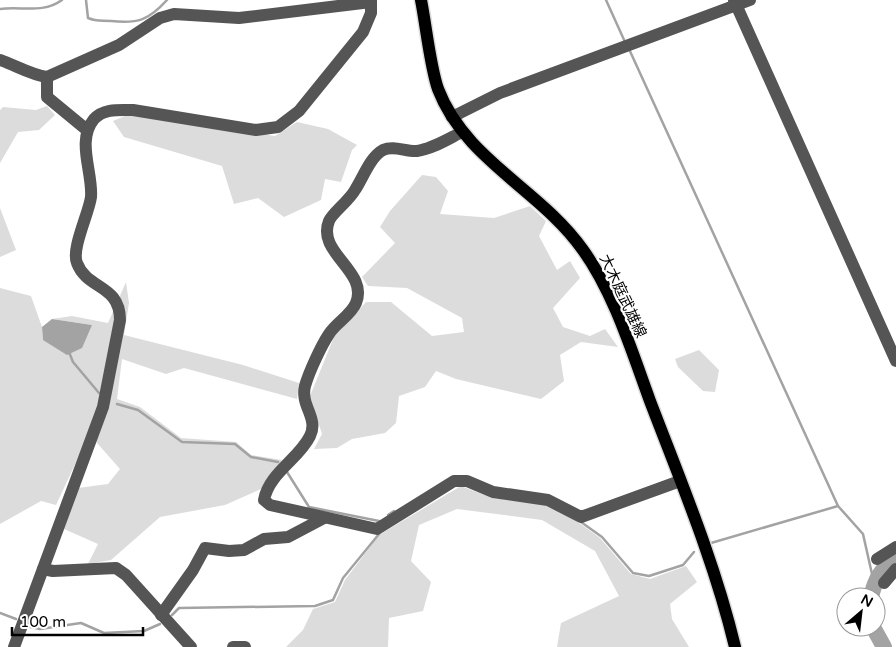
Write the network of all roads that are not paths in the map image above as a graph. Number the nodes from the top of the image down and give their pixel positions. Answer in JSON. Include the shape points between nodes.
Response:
{"nodes":[{"id":1,"x":421,"y":0,"type":"edge"},
{"id":2,"x":750,"y":0,"type":"edge"},
{"id":3,"x":371,"y":1,"type":"edge"},
{"id":4,"x":735,"y":3,"type":"edge"},
{"id":5,"x":0,"y":60,"type":"edge"},
{"id":6,"x":47,"y":77,"type":"junction"},
{"id":7,"x":452,"y":117,"type":"junction"},
{"id":8,"x":87,"y":130,"type":"junction"},
{"id":9,"x":462,"y":132,"type":"junction"},
{"id":10,"x":896,"y":361,"type":"edge"},
{"id":11,"x":680,"y":481,"type":"junction"},
{"id":12,"x":324,"y":518,"type":"junction"},
{"id":13,"x":896,"y":547,"type":"edge"},
{"id":14,"x":878,"y":559,"type":"dead end"},
{"id":15,"x":43,"y":569,"type":"junction"},
{"id":16,"x":896,"y":569,"type":"edge"},
{"id":17,"x":884,"y":583,"type":"dead end"},
{"id":18,"x":161,"y":615,"type":"junction"},
{"id":19,"x":14,"y":647,"type":"edge"},
{"id":20,"x":191,"y":647,"type":"edge"},
{"id":21,"x":233,"y":647,"type":"edge"},
{"id":22,"x":245,"y":647,"type":"edge"},
{"id":23,"x":735,"y":647,"type":"edge"}],
"edges":[{"from":1,"to":7,"type":"main road","name":"大木庭武雄線","via":[[438,88]]},
{"from":2,"to":4,"type":"street"},
{"from":3,"to":6,"type":"street","via":[[239,18],[174,14],[160,18],[119,45]]},
{"from":3,"to":8,"type":"street","via":[[371,13],[363,32],[299,111],[278,127],[256,130],[133,110],[113,110],[95,118]]},
{"from":4,"to":7,"type":"street","via":[[500,93]]},
{"from":4,"to":10,"type":"street"},
{"from":5,"to":6,"type":"street"},
{"from":6,"to":8,"type":"street","via":[[47,97]]},
{"from":7,"to":9,"type":"main road","name":"大木庭武雄線"},
{"from":8,"to":15,"type":"street","via":[[90,198],[75,261],[81,273],[115,297],[120,308],[120,320],[103,407]]},
{"from":9,"to":11,"type":"main road","name":"大木庭武雄線","via":[[481,153],[550,213],[583,250],[604,287],[627,340]]},
{"from":9,"to":12,"type":"street","via":[[425,149],[385,149],[376,155],[352,195],[329,220],[326,232],[331,246],[356,280],[356,304],[329,334],[306,385],[303,400],[313,422],[312,432],[265,493],[264,500],[270,505]]},
{"from":11,"to":12,"type":"street","via":[[581,517],[548,500],[493,492],[467,481],[454,481],[377,529]]},
{"from":11,"to":23,"type":"main road","name":"大木庭武雄線","via":[[726,609]]},
{"from":12,"to":18,"type":"street","via":[[288,537],[264,539],[244,550],[205,548]]},
{"from":13,"to":14,"type":"street"},
{"from":15,"to":18,"type":"street","via":[[116,568]]},
{"from":15,"to":19,"type":"street"},
{"from":16,"to":17,"type":"street"},
{"from":18,"to":20,"type":"street"},
{"from":21,"to":22,"type":"street"}]}
